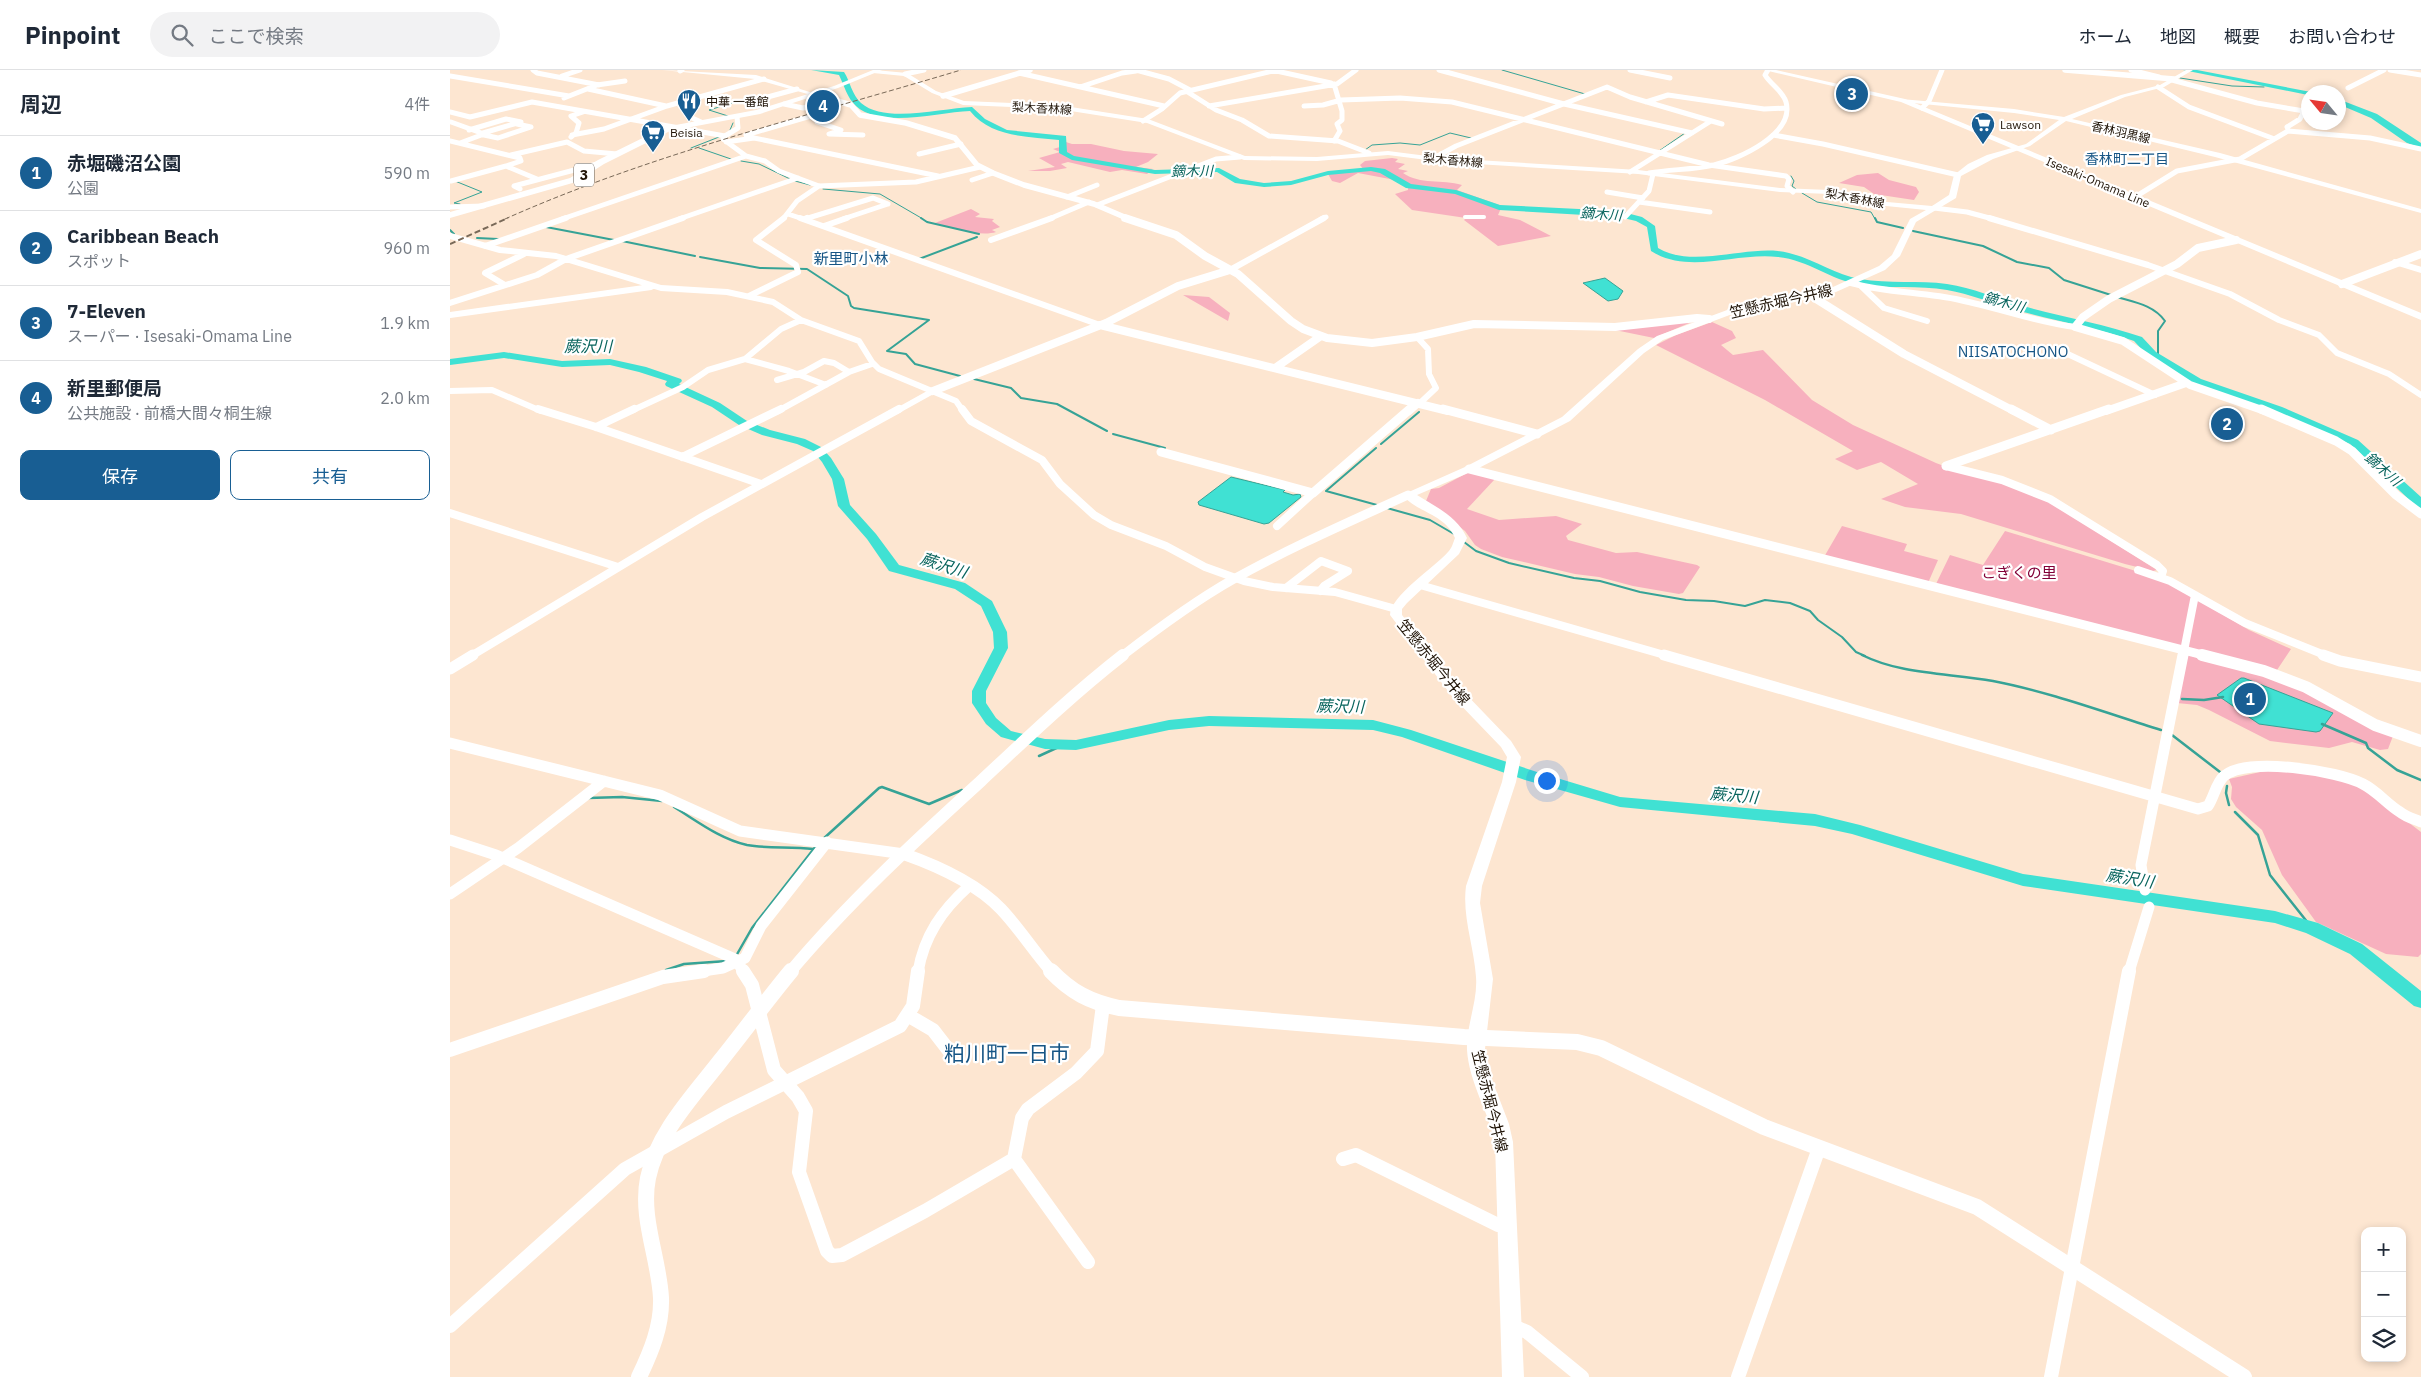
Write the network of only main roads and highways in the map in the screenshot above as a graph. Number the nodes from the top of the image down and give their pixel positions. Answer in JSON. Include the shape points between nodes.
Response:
{"nodes":[{"id":1,"x":664,"y":70,"type":"edge"},
{"id":2,"x":681,"y":70,"type":"edge"},
{"id":3,"x":1767,"y":70,"type":"edge"},
{"id":4,"x":877,"y":71,"type":"edge"},
{"id":5,"x":2189,"y":71,"type":"edge"},
{"id":6,"x":1786,"y":73,"type":"edge"},
{"id":7,"x":813,"y":94,"type":"junction"},
{"id":8,"x":1903,"y":100,"type":"junction"},
{"id":9,"x":2065,"y":119,"type":"junction"},
{"id":10,"x":2017,"y":149,"type":"junction"},
{"id":11,"x":1934,"y":208,"type":"junction"},
{"id":12,"x":2421,"y":211,"type":"edge"},
{"id":13,"x":450,"y":215,"type":"edge"},
{"id":14,"x":2421,"y":317,"type":"edge"},
{"id":15,"x":1513,"y":1377,"type":"edge"}],
"edges":[{"from":1,"to":2,"type":"main road"},
{"from":2,"to":7,"type":"main road","via":[[764,79]]},
{"from":3,"to":6,"type":"main road","name":"Isesaki-Omama Line"},
{"from":4,"to":7,"type":"main road","number":"3"},
{"from":4,"to":11,"type":"main road","name":"梨木香林線","via":[[905,74],[943,96],[968,104],[1058,107],[1144,121],[1240,158],[1317,159],[1388,153],[1651,174],[1793,192],[1829,192],[1876,203]]},
{"from":5,"to":9,"type":"main road","via":[[2158,87],[2123,96]]},
{"from":6,"to":8,"type":"main road","name":"Isesaki-Omama Line"},
{"from":7,"to":13,"type":"main road","number":"3","via":[[737,117],[674,127],[597,164],[573,180]]},
{"from":8,"to":9,"type":"main road","name":"香林羽黒線"},
{"from":8,"to":10,"type":"main road","name":"Isesaki-Omama Line"},
{"from":9,"to":10,"type":"main road"},
{"from":9,"to":12,"type":"main road","name":"香林羽黒線","via":[[2235,160]]},
{"from":10,"to":11,"type":"main road","via":[[1984,159],[1958,175],[1953,196]]},
{"from":10,"to":14,"type":"main road","name":"Isesaki-Omama Line"},
{"from":11,"to":15,"type":"main road","name":"笠懸赤堀今井線","via":[[1912,223],[1893,260],[1856,282],[1813,297],[1751,306],[1668,334],[1650,344],[1566,419],[1469,469],[1408,495],[1442,516],[1456,528],[1461,538],[1455,552],[1396,610],[1396,615],[1452,687],[1513,753],[1512,771],[1472,894],[1485,979],[1476,1038],[1480,1072],[1504,1142]]}]}
